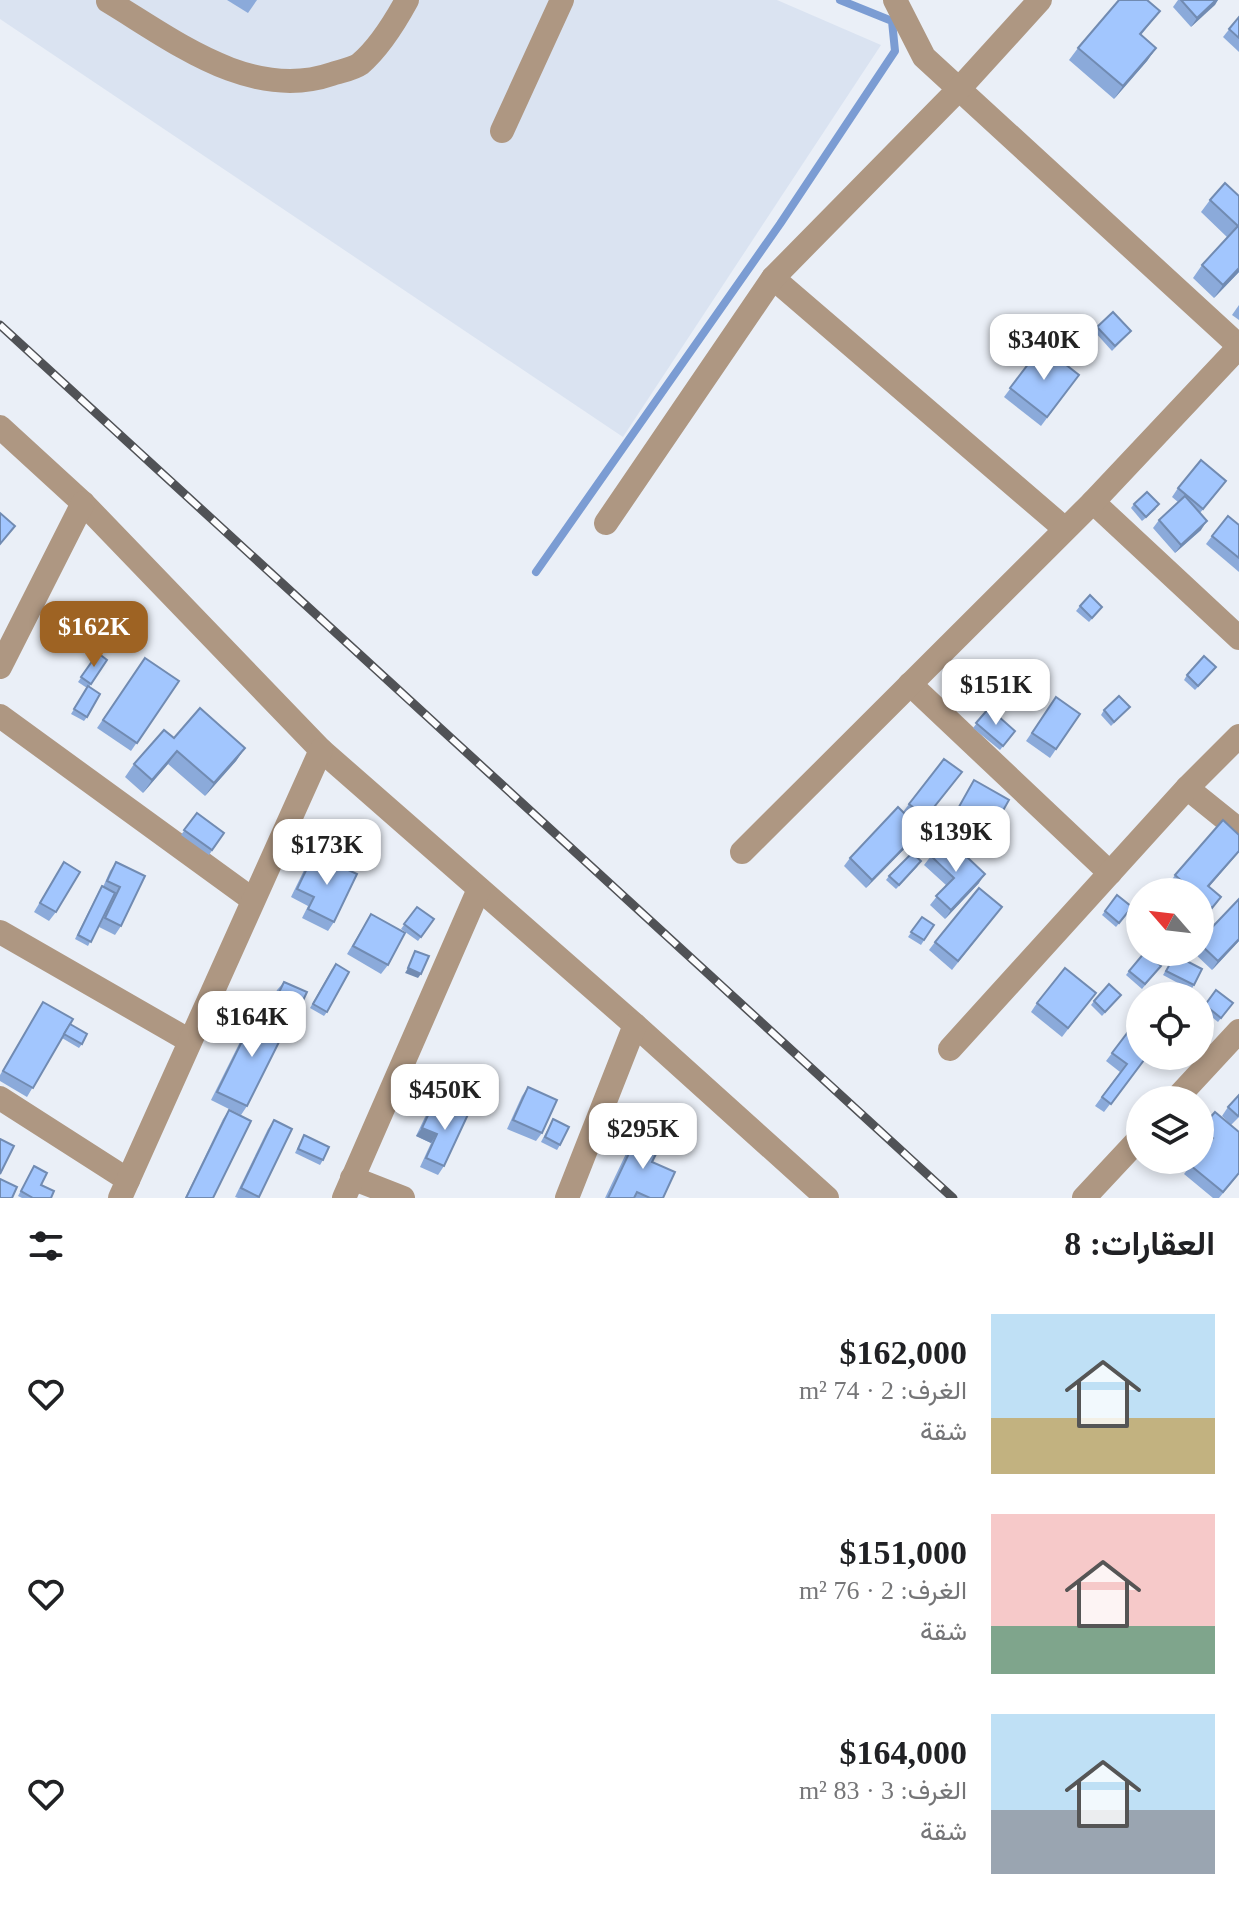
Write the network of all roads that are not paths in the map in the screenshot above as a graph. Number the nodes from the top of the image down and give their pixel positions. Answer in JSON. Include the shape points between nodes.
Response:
{"nodes":[{"id":1,"x":407,"y":0,"type":"edge"},
{"id":2,"x":562,"y":0,"type":"edge"},
{"id":3,"x":895,"y":0,"type":"edge"},
{"id":4,"x":1040,"y":0,"type":"edge"},
{"id":5,"x":108,"y":1,"type":"edge"},
{"id":6,"x":959,"y":89,"type":"junction"},
{"id":7,"x":502,"y":131,"type":"dead end"},
{"id":8,"x":773,"y":278,"type":"junction"},
{"id":9,"x":1239,"y":346,"type":"edge"},
{"id":10,"x":0,"y":427,"type":"edge"},
{"id":11,"x":1093,"y":502,"type":"junction"},
{"id":12,"x":83,"y":503,"type":"junction"},
{"id":13,"x":606,"y":523,"type":"dead end"},
{"id":14,"x":1065,"y":529,"type":"junction"},
{"id":15,"x":1239,"y":638,"type":"edge"},
{"id":16,"x":0,"y":667,"type":"edge"},
{"id":17,"x":910,"y":684,"type":"junction"},
{"id":18,"x":0,"y":716,"type":"edge"},
{"id":19,"x":1239,"y":736,"type":"edge"},
{"id":20,"x":321,"y":750,"type":"junction"},
{"id":21,"x":1187,"y":788,"type":"junction"},
{"id":22,"x":1239,"y":830,"type":"edge"},
{"id":23,"x":742,"y":852,"type":"dead end"},
{"id":24,"x":1110,"y":873,"type":"junction"},
{"id":25,"x":479,"y":889,"type":"junction"},
{"id":26,"x":253,"y":900,"type":"junction"},
{"id":27,"x":0,"y":932,"type":"edge"},
{"id":28,"x":635,"y":1025,"type":"junction"},
{"id":29,"x":1239,"y":1031,"type":"edge"},
{"id":30,"x":190,"y":1041,"type":"junction"},
{"id":31,"x":950,"y":1049,"type":"dead end"},
{"id":32,"x":1188,"y":1086,"type":"edge"},
{"id":33,"x":0,"y":1098,"type":"edge"},
{"id":34,"x":1126,"y":1153,"type":"edge"},
{"id":35,"x":348,"y":1188,"type":"edge"},
{"id":36,"x":124,"y":1189,"type":"edge"},
{"id":37,"x":403,"y":1198,"type":"edge"},
{"id":38,"x":567,"y":1198,"type":"edge"},
{"id":39,"x":826,"y":1198,"type":"edge"},
{"id":40,"x":1084,"y":1198,"type":"edge"}],
"edges":[{"from":1,"to":5,"type":"street","via":[[359,65],[320,78],[274,80],[198,56]]},
{"from":2,"to":7,"type":"street"},
{"from":3,"to":6,"type":"street","via":[[924,57]]},
{"from":4,"to":6,"type":"street"},
{"from":6,"to":8,"type":"street"},
{"from":6,"to":9,"type":"street"},
{"from":8,"to":13,"type":"street"},
{"from":8,"to":14,"type":"street"},
{"from":9,"to":11,"type":"street"},
{"from":10,"to":12,"type":"street"},
{"from":11,"to":14,"type":"street"},
{"from":11,"to":15,"type":"street"},
{"from":12,"to":16,"type":"street"},
{"from":12,"to":20,"type":"street"},
{"from":14,"to":17,"type":"street"},
{"from":17,"to":23,"type":"street"},
{"from":17,"to":24,"type":"street"},
{"from":18,"to":26,"type":"street"},
{"from":19,"to":21,"type":"street"},
{"from":20,"to":25,"type":"street"},
{"from":20,"to":26,"type":"street"},
{"from":21,"to":22,"type":"street"},
{"from":21,"to":24,"type":"street"},
{"from":24,"to":31,"type":"street"},
{"from":25,"to":28,"type":"street"},
{"from":25,"to":35,"type":"street"},
{"from":26,"to":30,"type":"street"},
{"from":27,"to":30,"type":"street"},
{"from":28,"to":38,"type":"street"},
{"from":28,"to":39,"type":"street"},
{"from":29,"to":32,"type":"street"},
{"from":30,"to":36,"type":"street"},
{"from":33,"to":36,"type":"street"},
{"from":34,"to":40,"type":"street"},
{"from":35,"to":37,"type":"street"}]}
